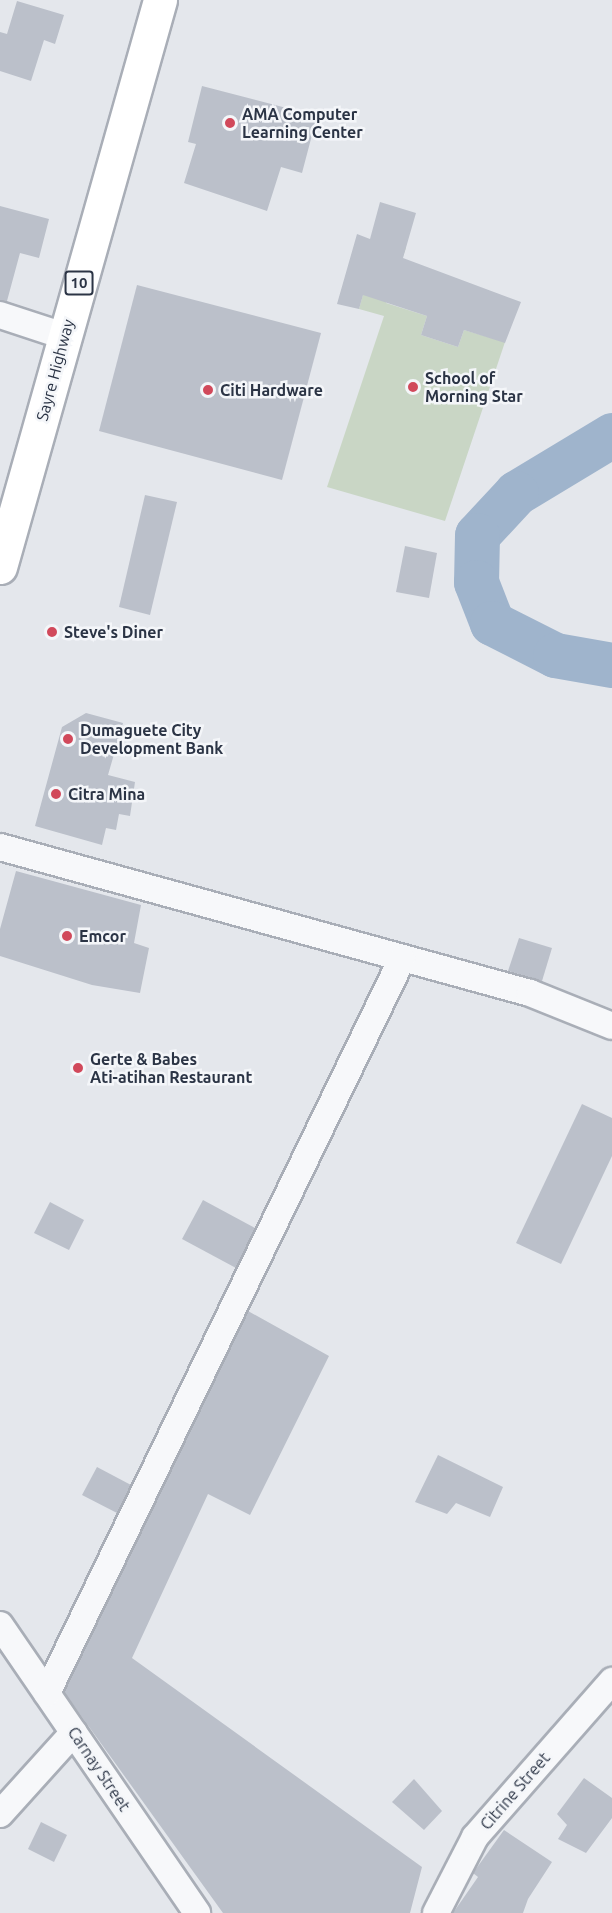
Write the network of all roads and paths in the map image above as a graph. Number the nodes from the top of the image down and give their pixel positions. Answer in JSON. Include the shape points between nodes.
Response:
{"nodes":[{"id":1,"x":160,"y":0,"type":"edge"},
{"id":2,"x":0,"y":315,"type":"edge"},
{"id":3,"x":64,"y":336,"type":"junction"},
{"id":4,"x":0,"y":567,"type":"edge"},
{"id":5,"x":0,"y":847,"type":"edge"},
{"id":6,"x":402,"y":959,"type":"junction"},
{"id":7,"x":612,"y":1026,"type":"edge"},
{"id":8,"x":0,"y":1625,"type":"edge"},
{"id":9,"x":612,"y":1681,"type":"edge"},
{"id":10,"x":47,"y":1693,"type":"junction"},
{"id":11,"x":74,"y":1732,"type":"junction"},
{"id":12,"x":0,"y":1814,"type":"edge"},
{"id":13,"x":197,"y":1913,"type":"edge"},
{"id":14,"x":436,"y":1913,"type":"edge"}],
"edges":[{"from":1,"to":3,"type":"highway","name":"Sayre Highway","number":"10"},
{"from":2,"to":3,"type":"street"},
{"from":3,"to":4,"type":"highway","name":"Sayre Highway","number":"10"},
{"from":5,"to":6,"type":"street"},
{"from":6,"to":7,"type":"street","via":[[530,993]]},
{"from":6,"to":10,"type":"street"},
{"from":8,"to":10,"type":"street","name":"Carnay Street"},
{"from":9,"to":14,"type":"street","name":"Citrine Street","via":[[475,1837]]},
{"from":10,"to":11,"type":"street","name":"Carnay Street"},
{"from":11,"to":12,"type":"street"},
{"from":11,"to":13,"type":"street","name":"Carnay Street"}]}
